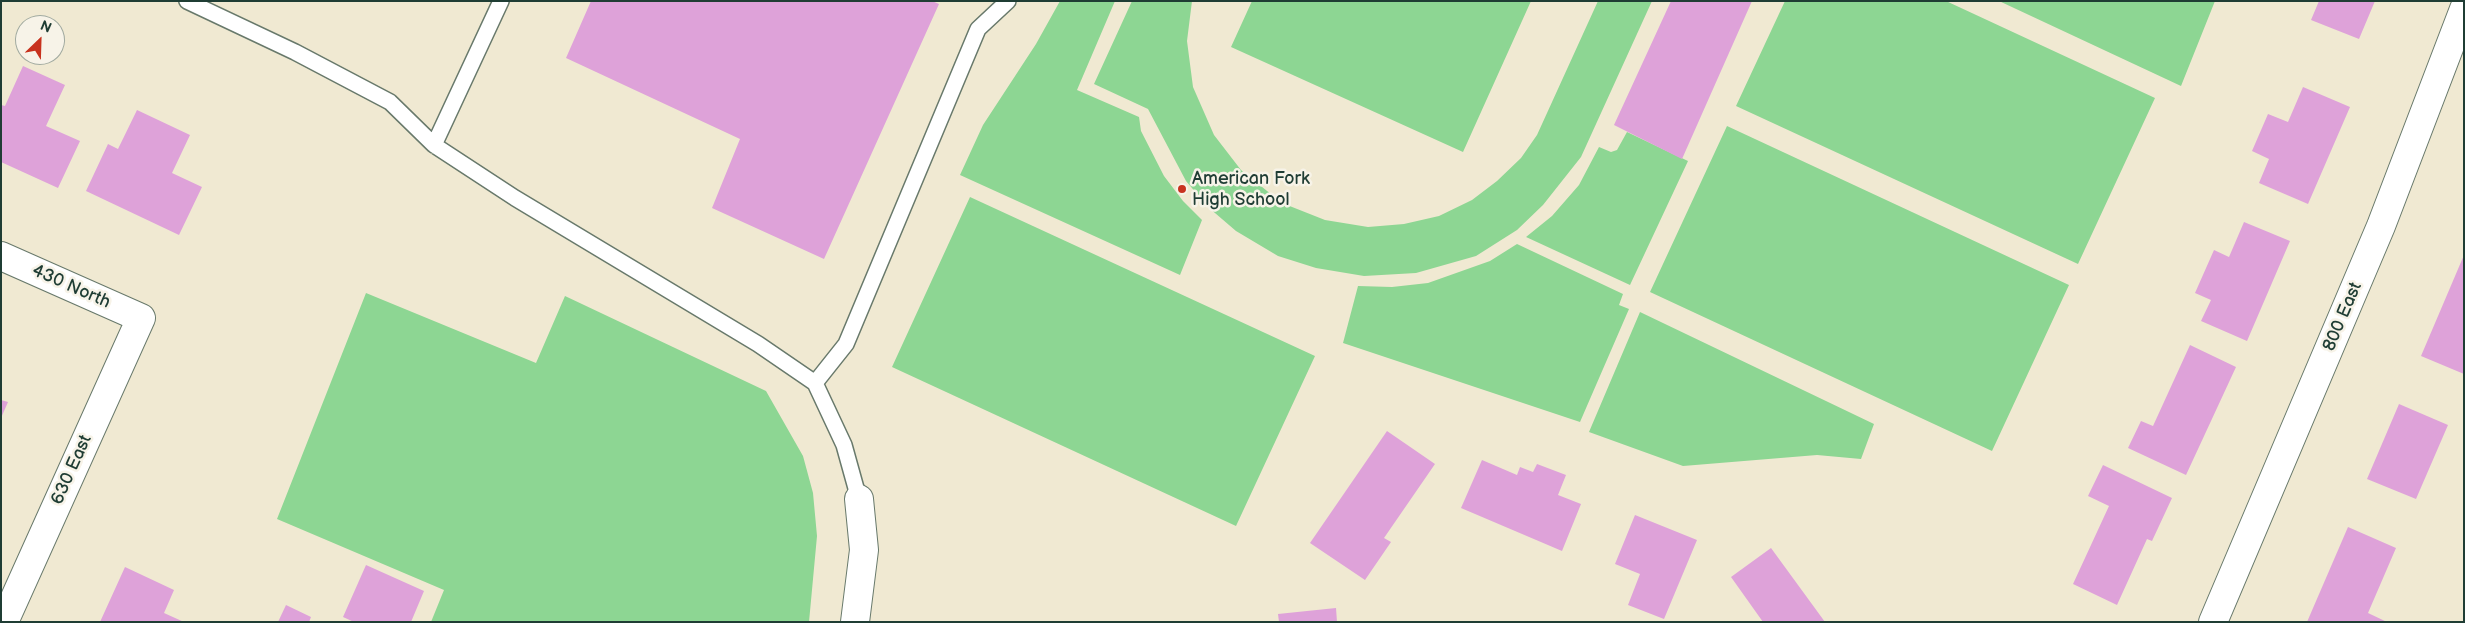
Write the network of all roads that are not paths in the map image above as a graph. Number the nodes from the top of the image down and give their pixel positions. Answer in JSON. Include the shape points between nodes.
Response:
{"nodes":[{"id":1,"x":187,"y":1,"type":"edge"},
{"id":2,"x":501,"y":1,"type":"edge"},
{"id":3,"x":1008,"y":1,"type":"edge"},
{"id":4,"x":2464,"y":9,"type":"edge"},
{"id":5,"x":434,"y":145,"type":"junction"},
{"id":6,"x":1,"y":256,"type":"edge"},
{"id":7,"x":140,"y":318,"type":"joint"},
{"id":8,"x":815,"y":382,"type":"junction"},
{"id":9,"x":859,"y":499,"type":"joint"},
{"id":10,"x":4,"y":622,"type":"edge"},
{"id":11,"x":855,"y":622,"type":"edge"},
{"id":12,"x":2214,"y":622,"type":"edge"}],
"edges":[{"from":1,"to":5,"type":"lane","via":[[390,102]]},
{"from":2,"to":5,"type":"lane"},
{"from":3,"to":8,"type":"lane","via":[[978,29],[846,344]]},
{"from":4,"to":12,"type":"street","name":"800 East","via":[[2382,226]]},
{"from":5,"to":8,"type":"lane"},
{"from":6,"to":7,"type":"street","name":"430 North"},
{"from":7,"to":10,"type":"street","name":"630 East"},
{"from":8,"to":9,"type":"lane","via":[[844,446]]},
{"from":9,"to":11,"type":"street","via":[[864,550]]}]}
